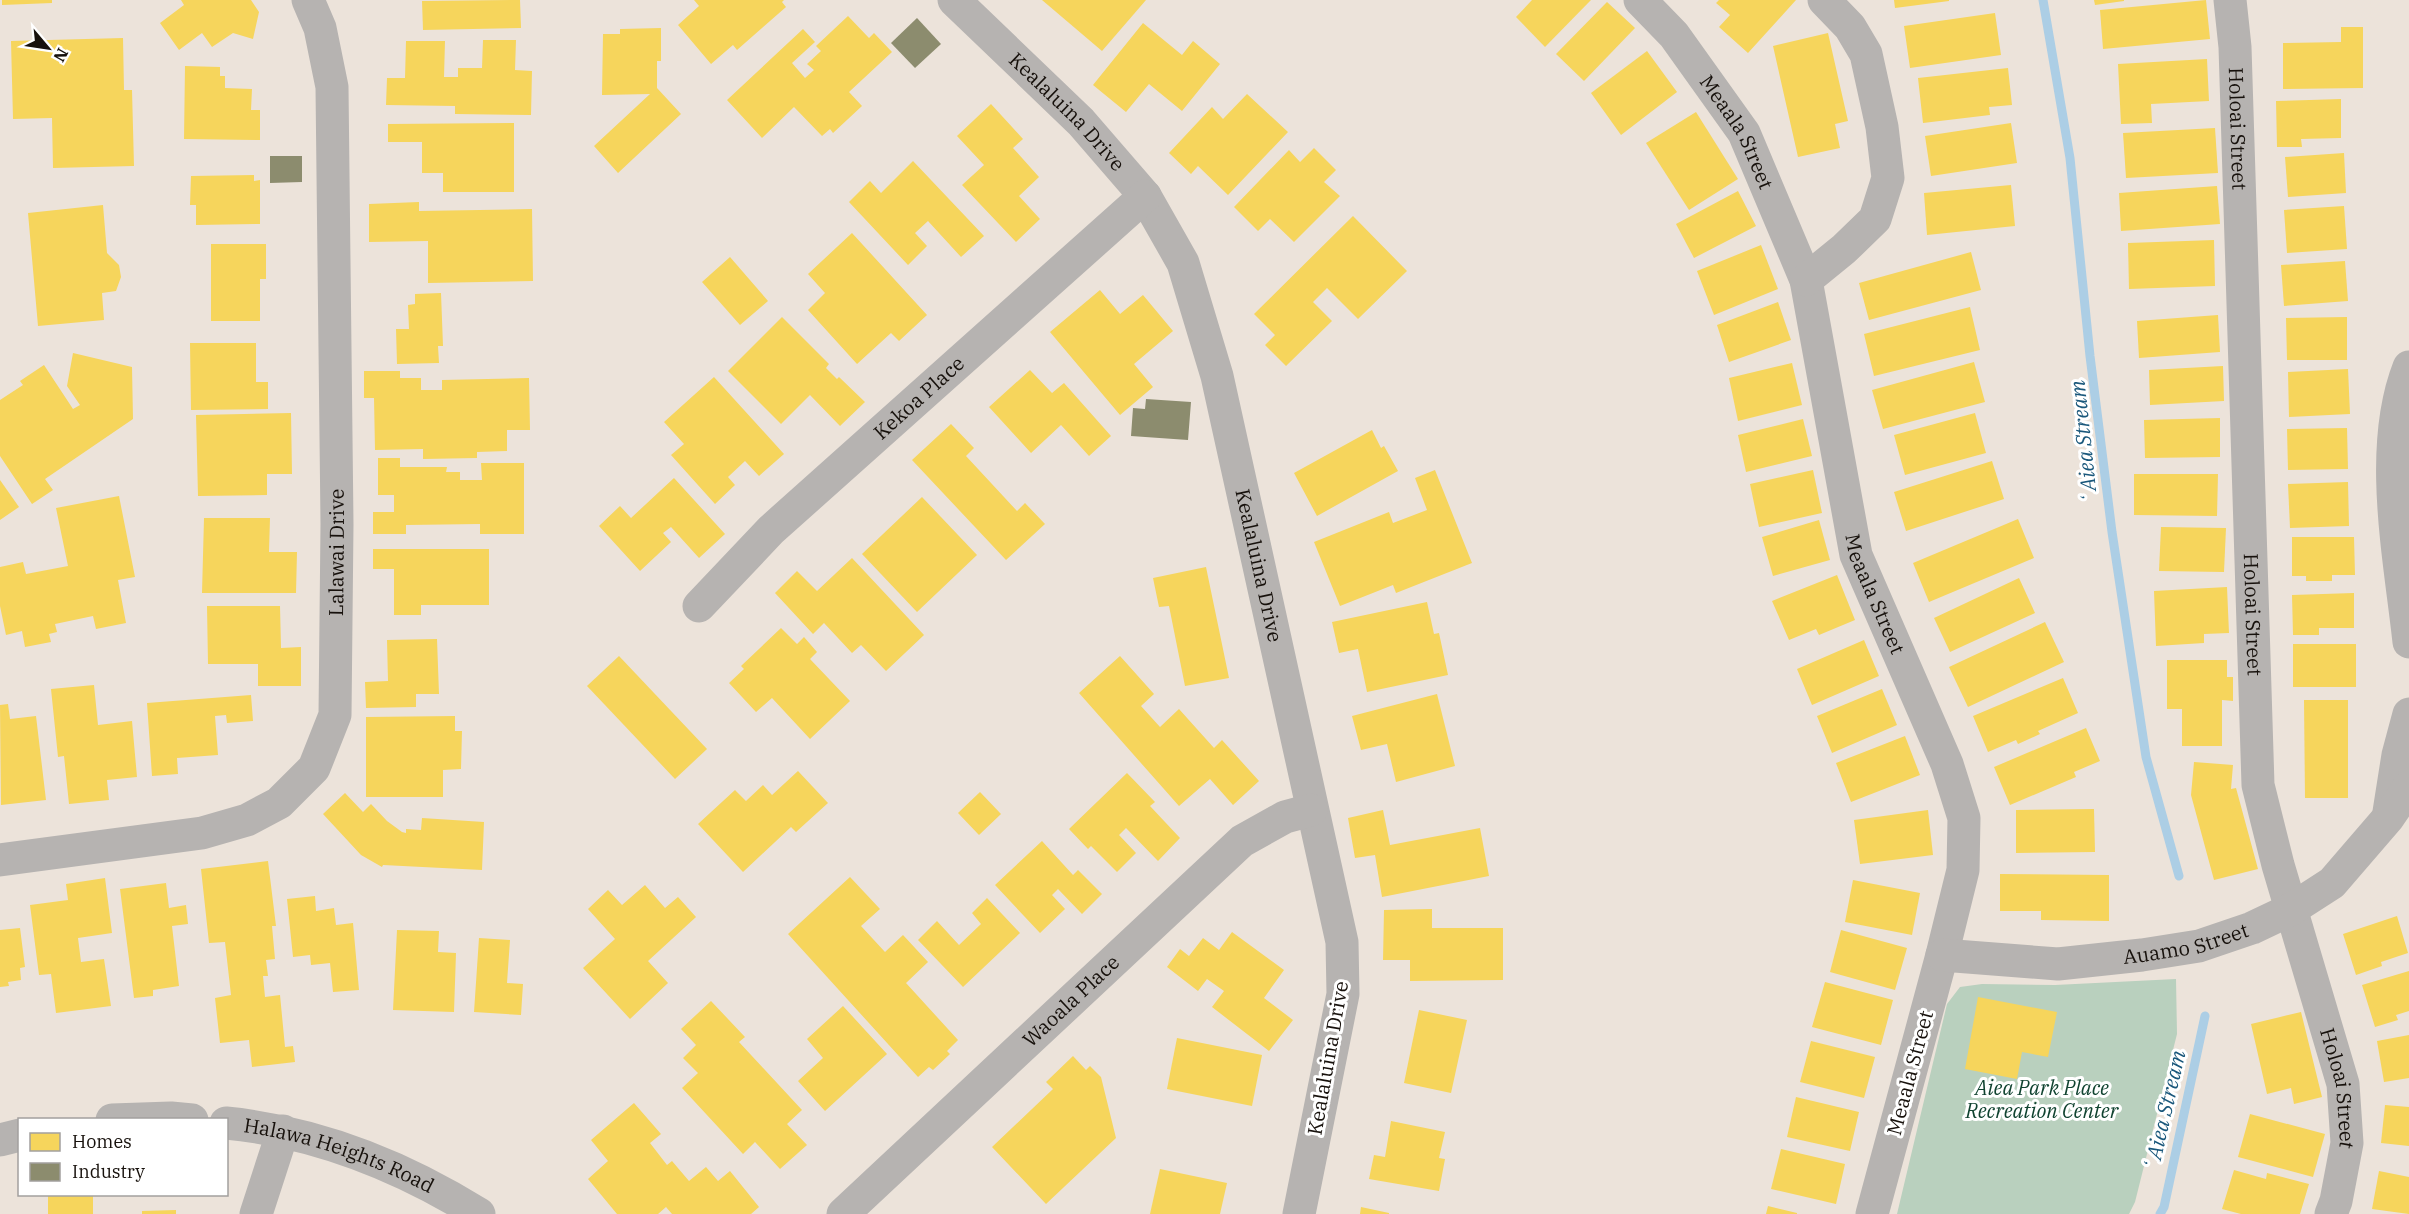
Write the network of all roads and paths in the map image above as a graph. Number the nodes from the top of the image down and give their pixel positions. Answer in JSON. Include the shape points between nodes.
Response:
{"nodes":[{"id":1,"x":308,"y":0,"type":"edge"},
{"id":2,"x":954,"y":0,"type":"edge"},
{"id":3,"x":1640,"y":0,"type":"edge"},
{"id":4,"x":1824,"y":0,"type":"edge"},
{"id":5,"x":2230,"y":0,"type":"edge"},
{"id":6,"x":1145,"y":196,"type":"junction"},
{"id":7,"x":1806,"y":280,"type":"junction"},
{"id":8,"x":2409,"y":367,"type":"edge"},
{"id":9,"x":699,"y":606,"type":"dead end"},
{"id":10,"x":2409,"y":642,"type":"edge"},
{"id":11,"x":2409,"y":714,"type":"edge"},
{"id":12,"x":2409,"y":787,"type":"edge"},
{"id":13,"x":1311,"y":810,"type":"junction"},
{"id":14,"x":2388,"y":818,"type":"junction"},
{"id":15,"x":0,"y":860,"type":"edge"},
{"id":16,"x":2290,"y":910,"type":"junction"},
{"id":17,"x":1942,"y":955,"type":"junction"},
{"id":18,"x":228,"y":1123,"type":"edge"},
{"id":19,"x":283,"y":1131,"type":"junction"},
{"id":20,"x":18,"y":1136,"type":"edge"},
{"id":21,"x":0,"y":1140,"type":"edge"},
{"id":22,"x":256,"y":1214,"type":"edge"},
{"id":23,"x":479,"y":1214,"type":"edge"},
{"id":24,"x":843,"y":1214,"type":"edge"},
{"id":25,"x":1299,"y":1214,"type":"edge"},
{"id":26,"x":1872,"y":1214,"type":"edge"},
{"id":27,"x":2331,"y":1214,"type":"edge"}],
"edges":[{"from":1,"to":15,"type":"street","name":"Lalawai Drive","via":[[320,28],[332,87],[335,715],[314,768],[279,803],[247,820],[202,833]]},
{"from":2,"to":6,"type":"street","name":"Kealaluina Drive","via":[[1081,122]]},
{"from":3,"to":7,"type":"street","name":"Meaala Street","via":[[1674,35],[1744,133]]},
{"from":4,"to":7,"type":"street","via":[[1850,27],[1866,54],[1882,127],[1888,178],[1875,219]]},
{"from":5,"to":16,"type":"street","name":"Holoai Street","via":[[2258,784]]},
{"from":6,"to":9,"type":"street","name":"Kekoa Place","via":[[771,530]]},
{"from":6,"to":13,"type":"street","name":"Kealaluina Drive","via":[[1183,263],[1217,376]]},
{"from":7,"to":17,"type":"street","name":"Meaala Street","via":[[1856,555],[1947,764],[1964,818],[1963,870]]},
{"from":8,"to":10,"type":"street","via":[[2399,407],[2392,480]]},
{"from":11,"to":14,"type":"street"},
{"from":12,"to":14,"type":"street","name":"Auamo Street"},
{"from":13,"to":24,"type":"street","name":"Waoala Place","via":[[1285,817],[1242,841]]},
{"from":13,"to":25,"type":"street","name":"Kealaluina Drive","via":[[1342,942],[1343,994]]},
{"from":14,"to":16,"type":"street","name":"Auamo Street","via":[[2332,883]]},
{"from":16,"to":17,"type":"street","name":"Auamo Street","via":[[2199,946],[2142,955],[2058,964]]},
{"from":16,"to":27,"type":"street","name":"Holoai Street","via":[[2343,1084],[2346,1143]]},
{"from":17,"to":26,"type":"street","name":"Meaala Street"},
{"from":18,"to":19,"type":"street","name":"Halawa Heights Road"},
{"from":19,"to":22,"type":"street"},
{"from":19,"to":23,"type":"street","name":"Halawa Heights Road","via":[[328,1143],[409,1175]]},
{"from":20,"to":21,"type":"street"}]}
